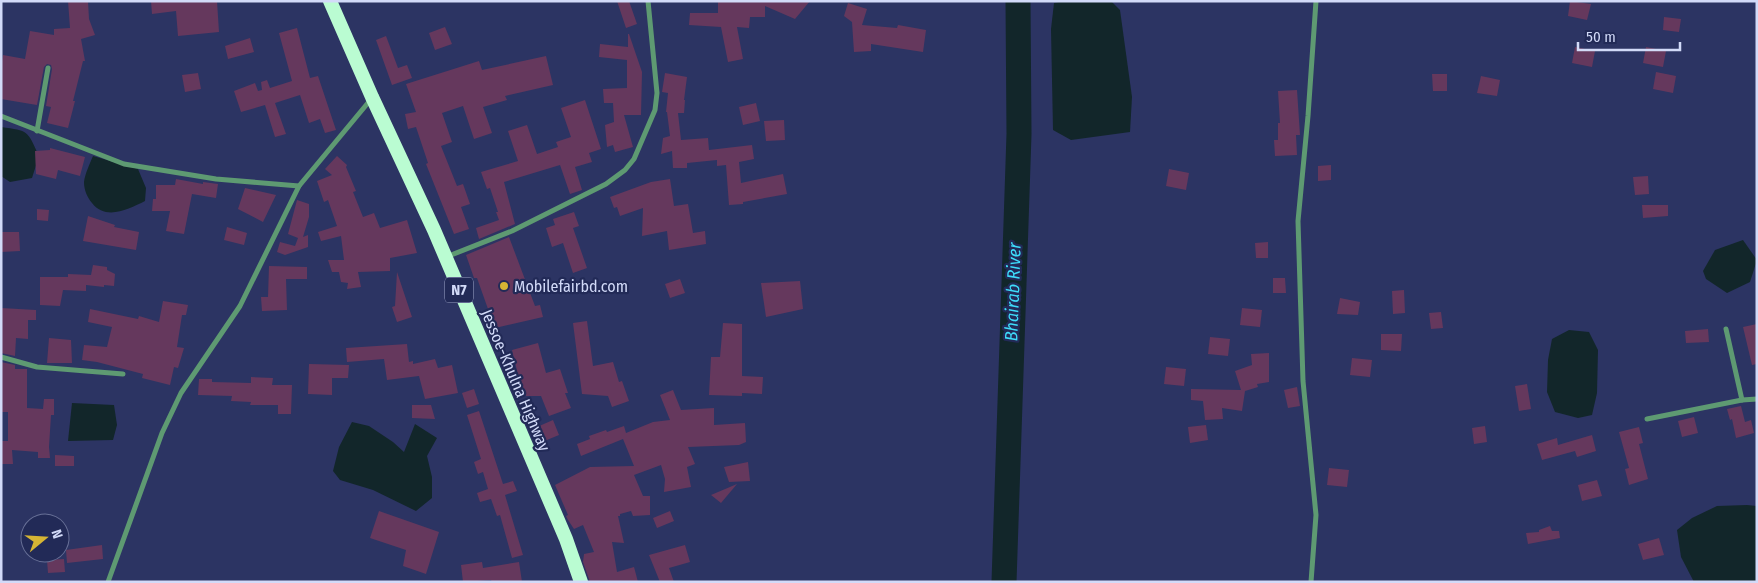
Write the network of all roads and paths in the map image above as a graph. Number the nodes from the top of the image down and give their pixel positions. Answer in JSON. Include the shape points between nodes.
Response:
{"nodes":[{"id":1,"x":330,"y":1,"type":"edge"},
{"id":2,"x":648,"y":1,"type":"edge"},
{"id":3,"x":1316,"y":1,"type":"edge"},
{"id":4,"x":48,"y":68,"type":"dead end"},
{"id":5,"x":372,"y":98,"type":"junction"},
{"id":6,"x":1,"y":116,"type":"edge"},
{"id":7,"x":37,"y":131,"type":"junction"},
{"id":8,"x":299,"y":186,"type":"junction"},
{"id":9,"x":445,"y":257,"type":"junction"},
{"id":10,"x":1726,"y":329,"type":"dead end"},
{"id":11,"x":1,"y":357,"type":"edge"},
{"id":12,"x":123,"y":374,"type":"dead end"},
{"id":13,"x":1757,"y":399,"type":"edge"},
{"id":14,"x":1742,"y":400,"type":"junction"},
{"id":15,"x":1647,"y":419,"type":"dead end"},
{"id":16,"x":108,"y":582,"type":"edge"},
{"id":17,"x":581,"y":582,"type":"edge"},
{"id":18,"x":1311,"y":582,"type":"edge"}],
"edges":[{"from":1,"to":5,"type":"highway","name":"Jessoe-Khulna Highway","number":"N7"},
{"from":2,"to":9,"type":"street","via":[[657,93],[655,110],[634,159],[606,184],[512,231]]},
{"from":3,"to":18,"type":"street","via":[[1298,221],[1303,381],[1316,515]]},
{"from":4,"to":7,"type":"street"},
{"from":5,"to":8,"type":"street"},
{"from":5,"to":9,"type":"highway","name":"Jessoe-Khulna Highway","number":"N7"},
{"from":6,"to":7,"type":"street"},
{"from":7,"to":8,"type":"street","via":[[124,164],[216,179]]},
{"from":8,"to":16,"type":"street","via":[[240,306],[181,393],[165,425]]},
{"from":9,"to":17,"type":"highway","name":"Jessoe-Khulna Highway","number":"N7","via":[[566,539]]},
{"from":10,"to":14,"type":"street"},
{"from":11,"to":12,"type":"street","via":[[37,367]]},
{"from":13,"to":14,"type":"street"},
{"from":14,"to":15,"type":"street"}]}
